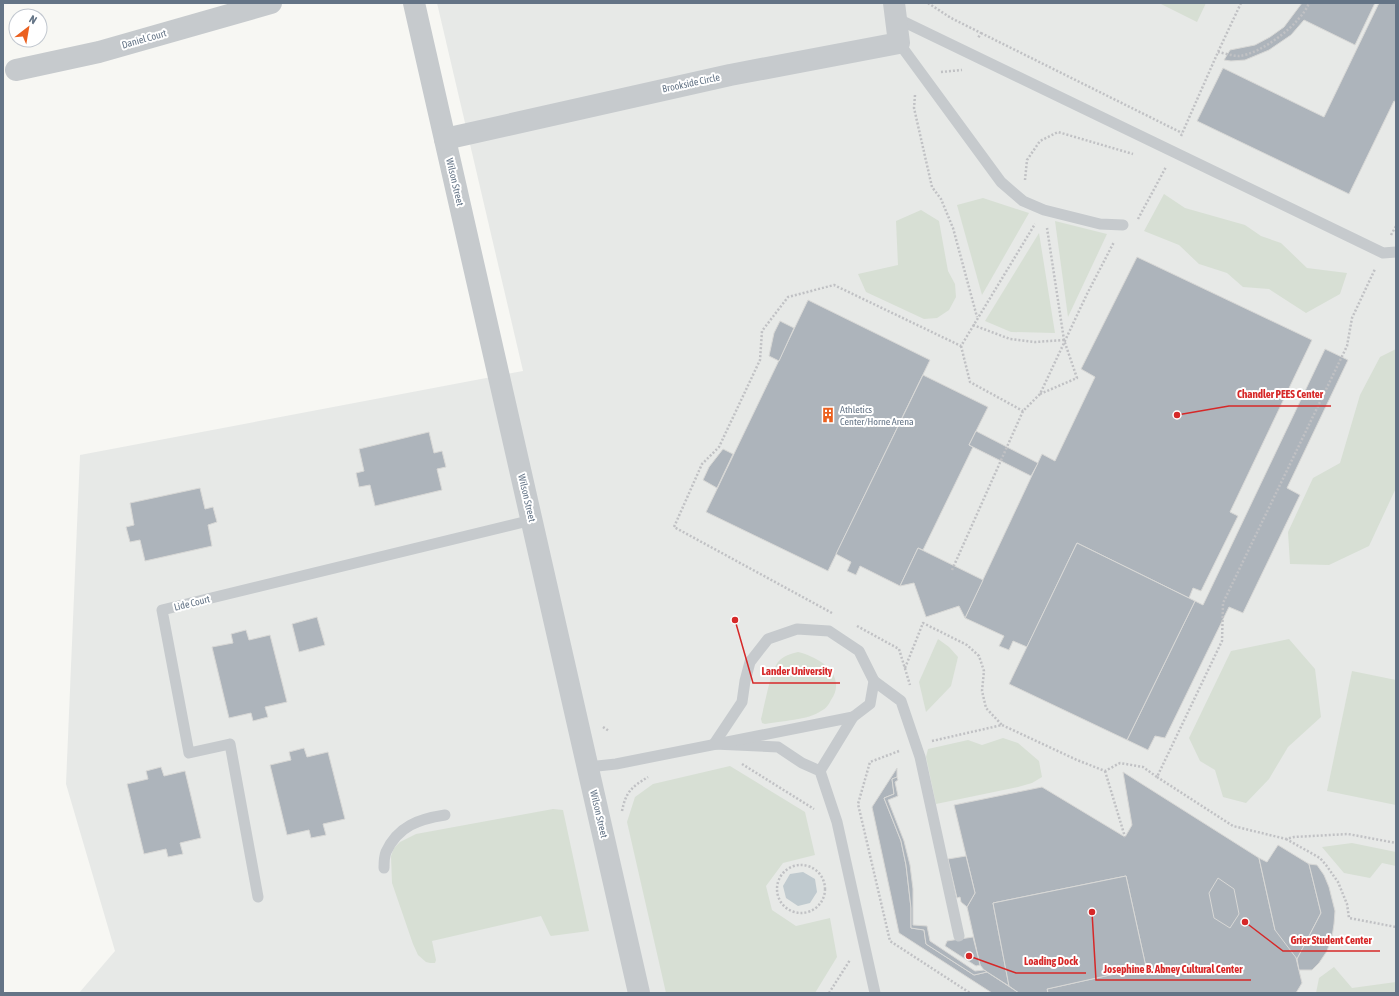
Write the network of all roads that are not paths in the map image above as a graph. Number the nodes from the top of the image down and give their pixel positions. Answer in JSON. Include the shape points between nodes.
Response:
{"nodes":[{"id":1,"x":271,"y":3,"type":"edge"},
{"id":2,"x":414,"y":3,"type":"edge"},
{"id":3,"x":895,"y":11,"type":"edge"},
{"id":4,"x":899,"y":43,"type":"junction"},
{"id":5,"x":16,"y":70,"type":"dead end"},
{"id":6,"x":445,"y":139,"type":"junction"},
{"id":7,"x":1123,"y":225,"type":"road end"},
{"id":8,"x":1396,"y":252,"type":"edge"},
{"id":9,"x":532,"y":520,"type":"junction"},
{"id":10,"x":874,"y":681,"type":"junction"},
{"id":11,"x":853,"y":717,"type":"junction"},
{"id":12,"x":714,"y":744,"type":"junction"},
{"id":13,"x":588,"y":768,"type":"junction"},
{"id":14,"x":820,"y":771,"type":"junction"},
{"id":15,"x":445,"y":815,"type":"dead end"},
{"id":16,"x":384,"y":868,"type":"dead end"},
{"id":17,"x":258,"y":897,"type":"dead end"},
{"id":18,"x":959,"y":936,"type":"dead end"},
{"id":19,"x":639,"y":993,"type":"edge"},
{"id":20,"x":875,"y":993,"type":"edge"}],
"edges":[{"from":1,"to":5,"type":"street","name":"Daniel Court","via":[[99,52]]},
{"from":2,"to":6,"type":"street","name":"Wilson Street"},
{"from":3,"to":4,"type":"street"},
{"from":3,"to":8,"type":"lane","via":[[971,54],[1383,253]]},
{"from":4,"to":6,"type":"street","name":"Brookside Circle","via":[[730,75]]},
{"from":4,"to":7,"type":"lane","via":[[1001,182],[1023,201],[1044,210],[1100,224]]},
{"from":6,"to":9,"type":"street","name":"Wilson Street"},
{"from":9,"to":13,"type":"street","name":"Wilson Street"},
{"from":9,"to":17,"type":"lane","name":"Lide Court","via":[[162,610],[189,753],[230,744]]},
{"from":10,"to":11,"type":"lane","via":[[870,704]]},
{"from":10,"to":12,"type":"lane","via":[[859,651],[829,631],[797,629],[768,639],[750,662],[742,702]]},
{"from":10,"to":18,"type":"lane","via":[[901,701],[920,757]]},
{"from":11,"to":12,"type":"lane"},
{"from":11,"to":14,"type":"lane"},
{"from":12,"to":13,"type":"lane"},
{"from":12,"to":14,"type":"lane","via":[[778,746],[802,763]]},
{"from":13,"to":19,"type":"street","name":"Wilson Street"},
{"from":14,"to":20,"type":"lane","via":[[837,822]]},
{"from":15,"to":16,"type":"lane","via":[[425,818],[408,826],[386,853]]}]}
